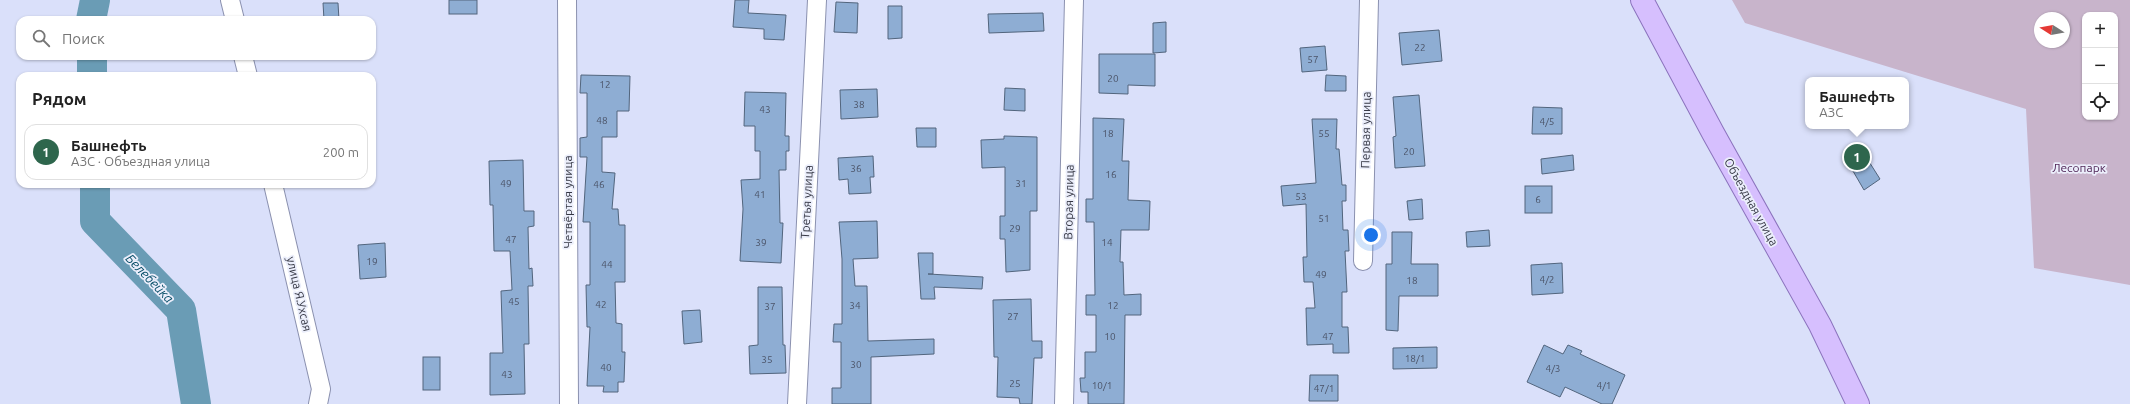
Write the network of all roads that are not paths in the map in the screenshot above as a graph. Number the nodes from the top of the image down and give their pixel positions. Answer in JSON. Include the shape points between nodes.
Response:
{"nodes":[{"id":1,"x":230,"y":0,"type":"edge"},
{"id":2,"x":567,"y":0,"type":"edge"},
{"id":3,"x":817,"y":0,"type":"edge"},
{"id":4,"x":1074,"y":0,"type":"edge"},
{"id":5,"x":1369,"y":0,"type":"edge"},
{"id":6,"x":1642,"y":0,"type":"edge"},
{"id":7,"x":234,"y":16,"type":"edge"},
{"id":8,"x":244,"y":60,"type":"edge"},
{"id":9,"x":247,"y":72,"type":"edge"},
{"id":10,"x":274,"y":188,"type":"edge"},
{"id":11,"x":1364,"y":261,"type":"dead end"},
{"id":12,"x":318,"y":404,"type":"edge"},
{"id":13,"x":569,"y":404,"type":"edge"},
{"id":14,"x":797,"y":404,"type":"edge"},
{"id":15,"x":1064,"y":404,"type":"edge"},
{"id":16,"x":1858,"y":404,"type":"edge"}],
"edges":[{"from":1,"to":7,"type":"street"},
{"from":2,"to":13,"type":"street","name":"Четвёртая улица"},
{"from":3,"to":14,"type":"street","name":"Третья улица"},
{"from":4,"to":15,"type":"street","name":"Вторая улица"},
{"from":5,"to":11,"type":"street","name":"Первая улица"},
{"from":6,"to":16,"type":"main road","name":"Объездная улица","via":[[1820,325]]},
{"from":8,"to":9,"type":"street"},
{"from":10,"to":12,"type":"street","name":"улица Я.Ухсая","via":[[321,389]]}]}
